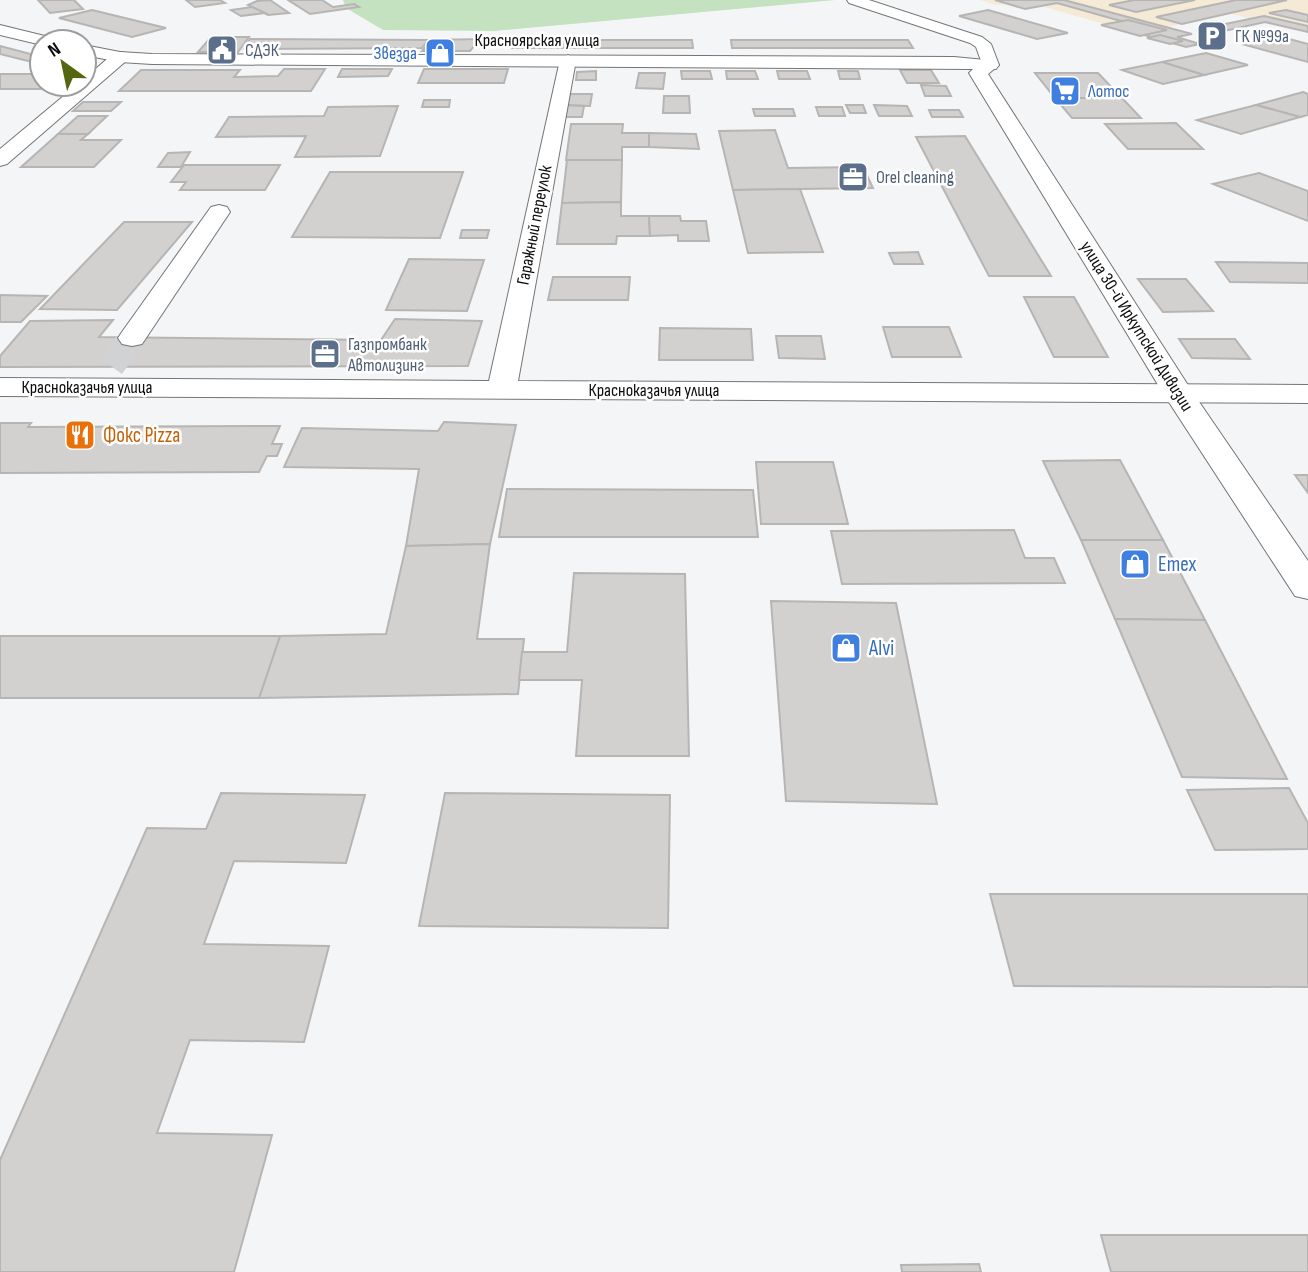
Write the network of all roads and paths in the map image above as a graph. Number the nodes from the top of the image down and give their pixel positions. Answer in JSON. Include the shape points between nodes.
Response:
{"nodes":[{"id":1,"x":854,"y":0,"type":"edge"},
{"id":2,"x":0,"y":30,"type":"edge"},
{"id":3,"x":28,"y":37,"type":"edge"},
{"id":4,"x":98,"y":53,"type":"edge"},
{"id":5,"x":120,"y":57,"type":"junction"},
{"id":6,"x":568,"y":61,"type":"junction"},
{"id":7,"x":990,"y":65,"type":"junction"},
{"id":8,"x":0,"y":160,"type":"edge"},
{"id":9,"x":219,"y":212,"type":"dead end"},
{"id":10,"x":132,"y":338,"type":"tunnel mouth"},
{"id":11,"x":0,"y":387,"type":"edge"},
{"id":12,"x":502,"y":390,"type":"junction"},
{"id":13,"x":1178,"y":393,"type":"junction"},
{"id":14,"x":1308,"y":394,"type":"edge"},
{"id":15,"x":1308,"y":588,"type":"edge"}],
"edges":[{"from":1,"to":7,"type":"street","via":[[976,40],[983,44]]},
{"from":2,"to":3,"type":"street"},
{"from":4,"to":5,"type":"street","name":"Красноярская улица"},
{"from":5,"to":6,"type":"street","name":"Красноярская улица"},
{"from":5,"to":8,"type":"street"},
{"from":6,"to":7,"type":"street","name":"Красноярская улица"},
{"from":6,"to":12,"type":"street","name":"Гаражный переулок"},
{"from":7,"to":13,"type":"street","name":"улица 30-й Иркутской Дивизии","via":[[978,73]]},
{"from":9,"to":10,"type":"street"},
{"from":11,"to":12,"type":"street","name":"Красноказачья улица","via":[[103,377]]},
{"from":12,"to":13,"type":"street","name":"Красноказачья улица"},
{"from":13,"to":14,"type":"street","name":"Красноказачья улица"},
{"from":13,"to":15,"type":"street","name":"улица 30-й Иркутской Дивизии"}]}
